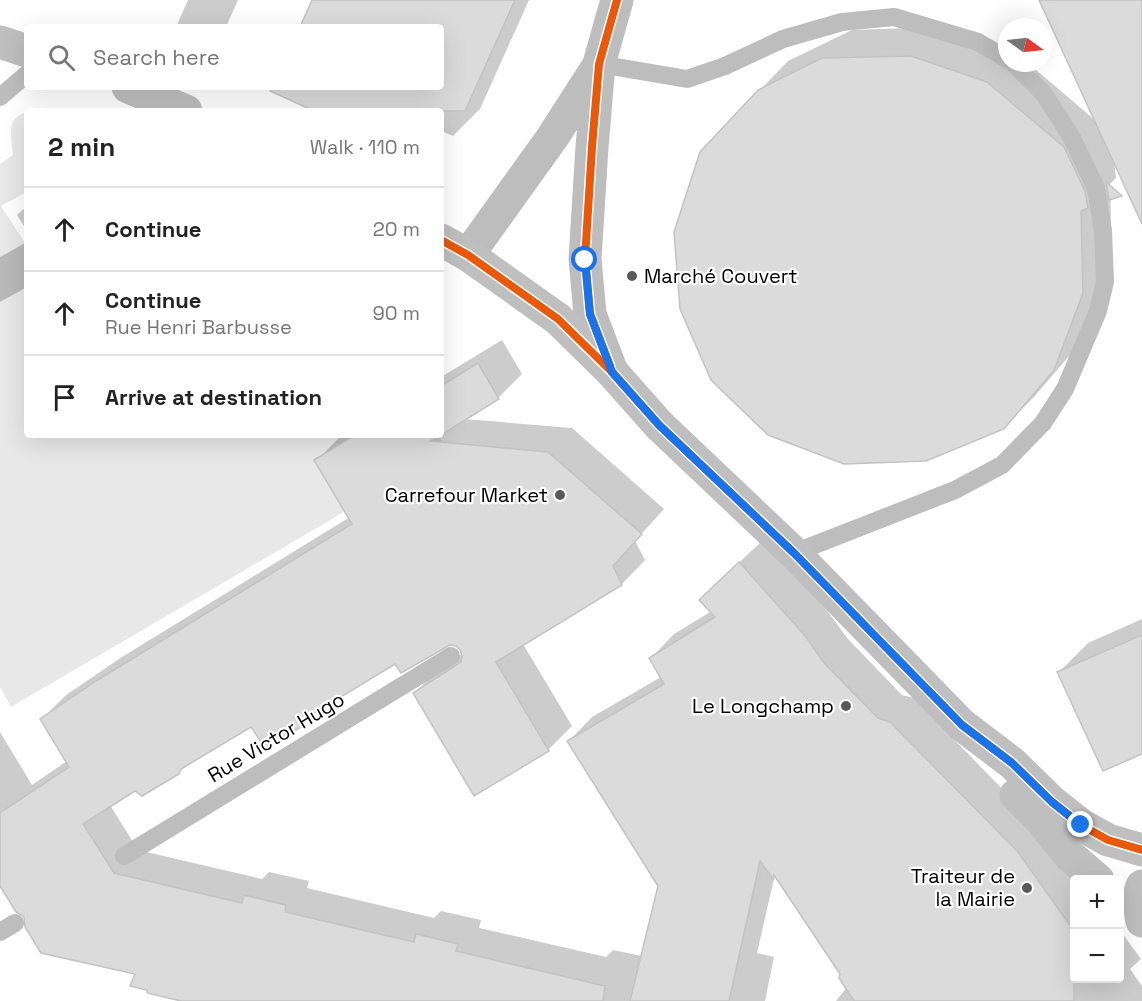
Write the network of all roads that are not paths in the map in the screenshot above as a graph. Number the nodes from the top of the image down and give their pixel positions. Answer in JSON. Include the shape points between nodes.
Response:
{"nodes":[{"id":1,"x":617,"y":0,"type":"edge"},
{"id":2,"x":0,"y":42,"type":"edge"},
{"id":3,"x":24,"y":50,"type":"edge"},
{"id":4,"x":998,"y":54,"type":"edge"},
{"id":5,"x":599,"y":64,"type":"junction"},
{"id":6,"x":1022,"y":72,"type":"edge"},
{"id":7,"x":24,"y":77,"type":"edge"},
{"id":8,"x":135,"y":90,"type":"edge"},
{"id":9,"x":0,"y":97,"type":"edge"},
{"id":10,"x":179,"y":108,"type":"edge"},
{"id":11,"x":454,"y":248,"type":"edge"},
{"id":12,"x":612,"y":372,"type":"junction"},
{"id":13,"x":794,"y":553,"type":"junction"},
{"id":14,"x":451,"y":657,"type":"dead end"},
{"id":15,"x":962,"y":725,"type":"junction"},
{"id":16,"x":1142,"y":850,"type":"edge"},
{"id":17,"x":124,"y":856,"type":"dead end"},
{"id":18,"x":1093,"y":875,"type":"edge"}],
"edges":[{"from":1,"to":5,"type":"street"},
{"from":2,"to":3,"type":"street"},
{"from":4,"to":5,"type":"lane","via":[[978,42],[894,17],[842,22],[783,39],[687,79]]},
{"from":5,"to":11,"type":"street","via":[[552,138]]},
{"from":5,"to":12,"type":"street","via":[[585,260],[590,314]]},
{"from":6,"to":13,"type":"lane","via":[[1044,94],[1072,138],[1096,188],[1104,231],[1105,282],[1098,311],[1065,389],[1043,423],[1002,465],[955,490]]},
{"from":7,"to":9,"type":"lane"},
{"from":8,"to":10,"type":"street"},
{"from":11,"to":12,"type":"street","via":[[558,319]]},
{"from":12,"to":13,"type":"street","via":[[659,425]]},
{"from":13,"to":15,"type":"street"},
{"from":14,"to":17,"type":"lane","name":"Rue Victor Hugo"},
{"from":15,"to":16,"type":"street","via":[[1012,763],[1081,825],[1108,840]]},
{"from":15,"to":18,"type":"street","via":[[998,776],[1069,855]]}]}
